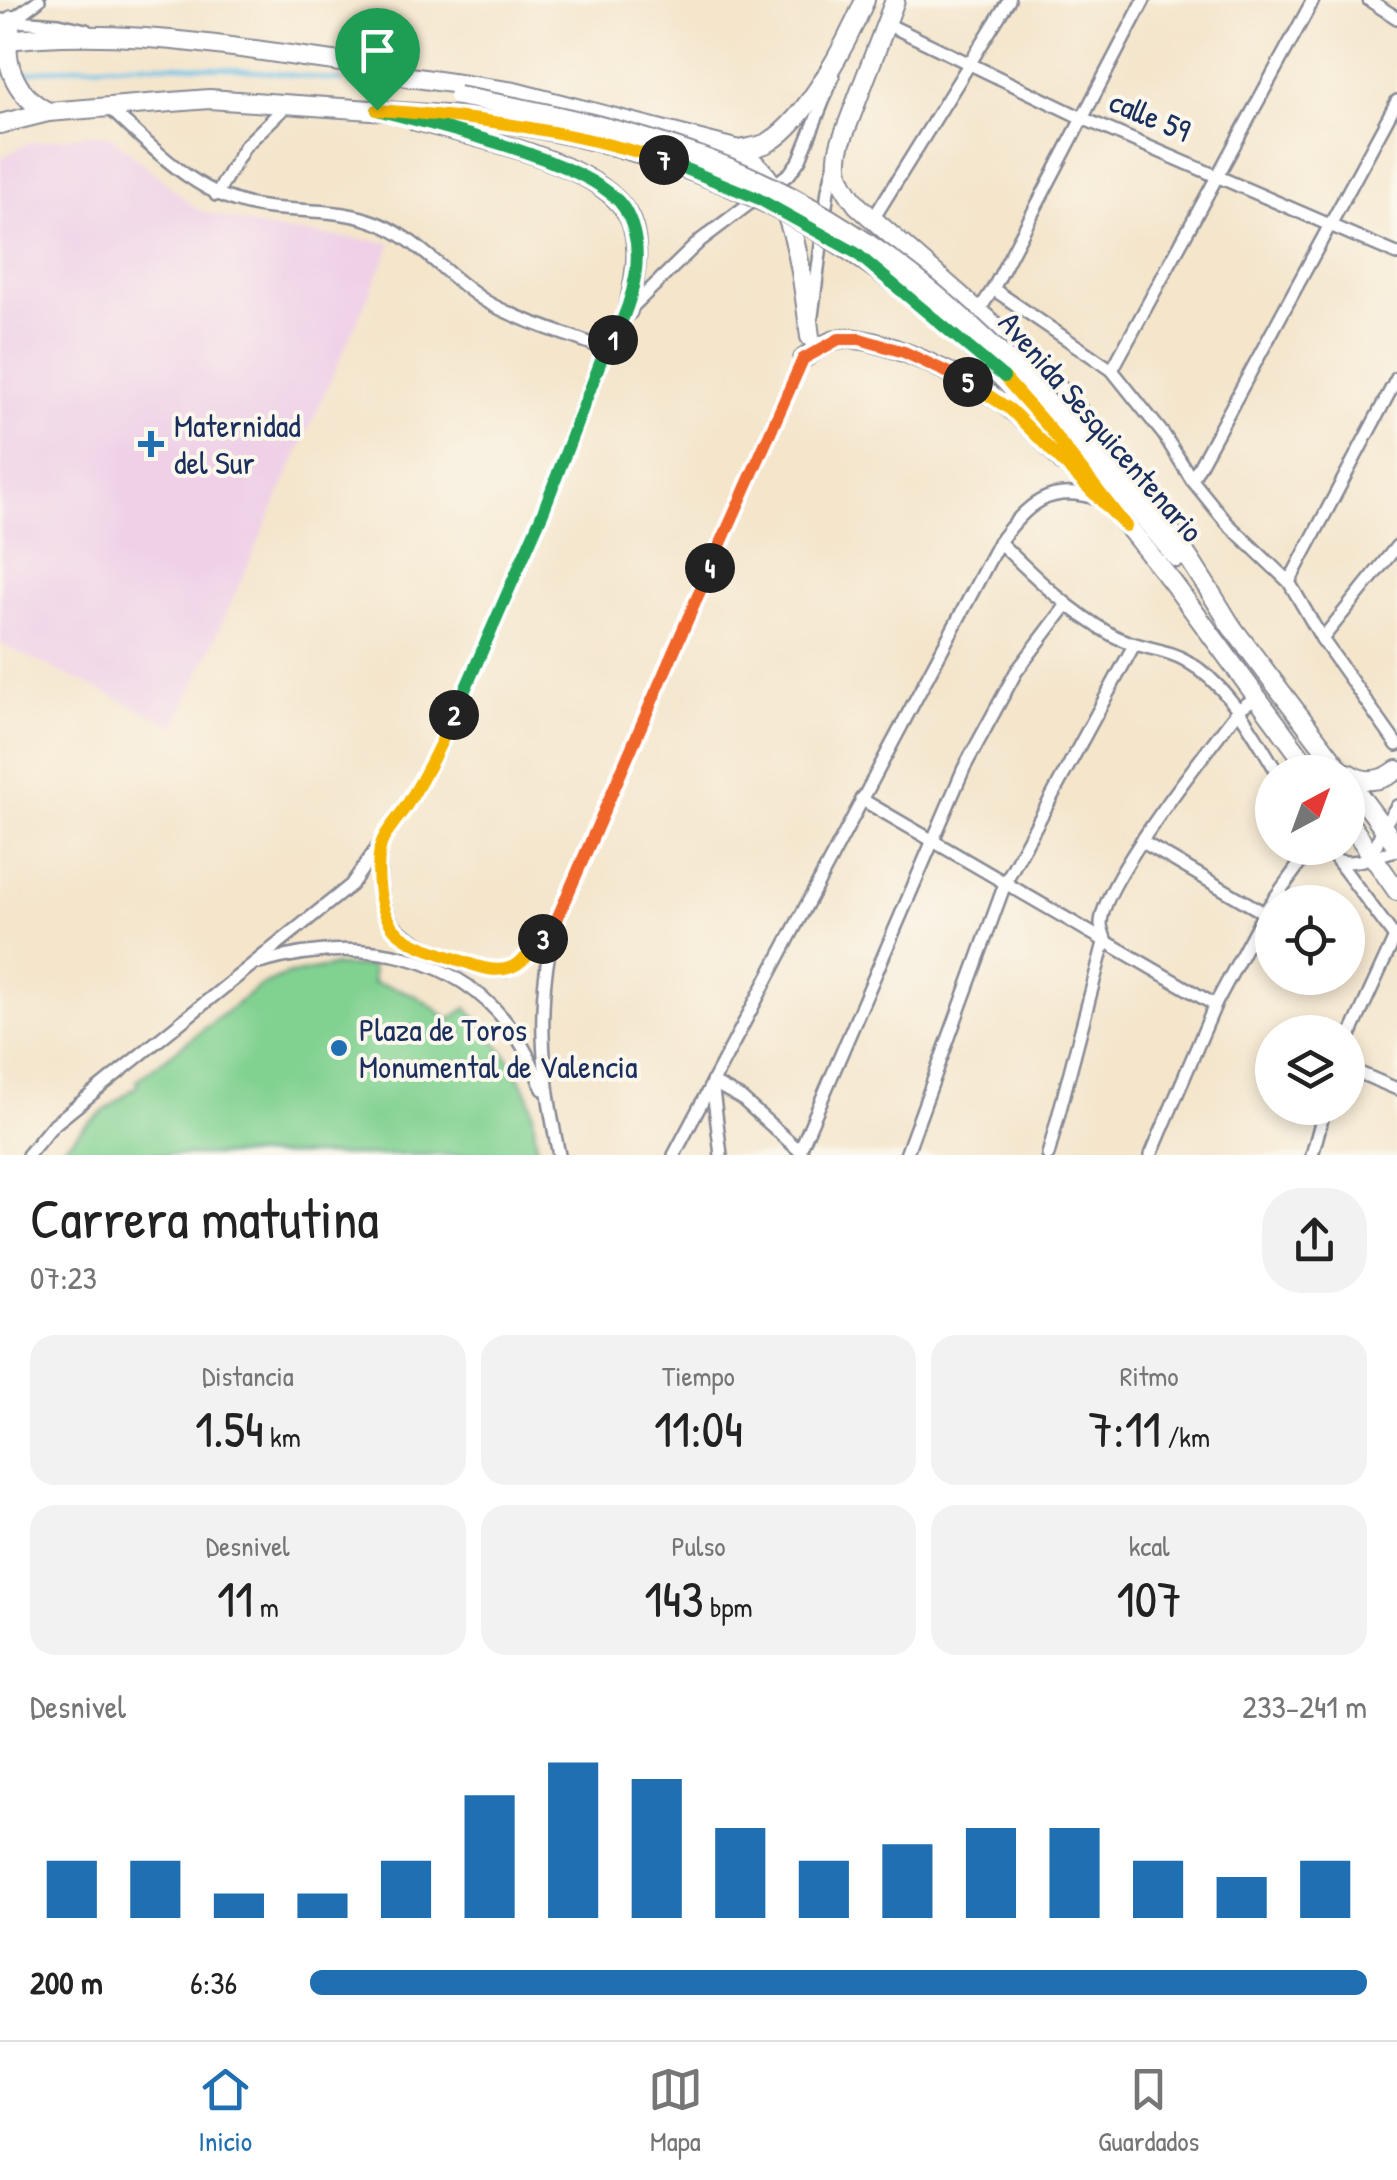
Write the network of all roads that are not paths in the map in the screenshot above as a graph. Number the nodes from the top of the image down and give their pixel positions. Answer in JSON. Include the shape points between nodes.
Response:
{"nodes":[{"id":1,"x":40,"y":0,"type":"edge"},
{"id":2,"x":865,"y":0,"type":"edge"},
{"id":3,"x":895,"y":0,"type":"edge"},
{"id":4,"x":1009,"y":0,"type":"edge"},
{"id":5,"x":1144,"y":0,"type":"edge"},
{"id":6,"x":1313,"y":0,"type":"edge"},
{"id":7,"x":1369,"y":0,"type":"edge"},
{"id":8,"x":1397,"y":18,"type":"edge"},
{"id":9,"x":6,"y":20,"type":"edge"},
{"id":10,"x":885,"y":23,"type":"junction"},
{"id":11,"x":104,"y":34,"type":"junction"},
{"id":12,"x":2,"y":40,"type":"edge"},
{"id":13,"x":845,"y":48,"type":"junction"},
{"id":14,"x":970,"y":66,"type":"junction"},
{"id":15,"x":403,"y":76,"type":"junction"},
{"id":16,"x":1397,"y":101,"type":"edge"},
{"id":17,"x":288,"y":104,"type":"junction"},
{"id":18,"x":107,"y":106,"type":"junction"},
{"id":19,"x":377,"y":110,"type":"junction"},
{"id":20,"x":48,"y":112,"type":"junction"},
{"id":21,"x":1082,"y":118,"type":"junction"},
{"id":22,"x":0,"y":124,"type":"edge"},
{"id":23,"x":739,"y":150,"type":"junction"},
{"id":24,"x":835,"y":162,"type":"junction"},
{"id":25,"x":1216,"y":174,"type":"junction"},
{"id":26,"x":774,"y":187,"type":"junction"},
{"id":27,"x":216,"y":194,"type":"junction"},
{"id":28,"x":873,"y":219,"type":"junction"},
{"id":29,"x":1332,"y":225,"type":"junction"},
{"id":30,"x":1397,"y":254,"type":"edge"},
{"id":31,"x":993,"y":289,"type":"junction"},
{"id":32,"x":628,"y":311,"type":"junction"},
{"id":33,"x":978,"y":312,"type":"junction"},
{"id":34,"x":810,"y":337,"type":"junction"},
{"id":35,"x":608,"y":350,"type":"junction"},
{"id":36,"x":803,"y":359,"type":"junction"},
{"id":37,"x":1112,"y":370,"type":"junction"},
{"id":38,"x":1397,"y":378,"type":"edge"},
{"id":39,"x":1056,"y":423,"type":"junction"},
{"id":40,"x":1192,"y":480,"type":"junction"},
{"id":41,"x":1098,"y":499,"type":"junction"},
{"id":42,"x":1126,"y":526,"type":"junction"},
{"id":43,"x":999,"y":542,"type":"junction"},
{"id":44,"x":1397,"y":546,"type":"edge"},
{"id":45,"x":1289,"y":582,"type":"junction"},
{"id":46,"x":1066,"y":606,"type":"junction"},
{"id":47,"x":1233,"y":629,"type":"junction"},
{"id":48,"x":1322,"y":639,"type":"junction"},
{"id":49,"x":1134,"y":646,"type":"junction"},
{"id":50,"x":1257,"y":698,"type":"junction"},
{"id":51,"x":1239,"y":709,"type":"junction"},
{"id":52,"x":1397,"y":745,"type":"edge"},
{"id":53,"x":1267,"y":755,"type":"edge"},
{"id":54,"x":1299,"y":755,"type":"edge"},
{"id":55,"x":1331,"y":755,"type":"edge"},
{"id":56,"x":1397,"y":770,"type":"edge"},
{"id":57,"x":1365,"y":781,"type":"edge"},
{"id":58,"x":861,"y":799,"type":"junction"},
{"id":59,"x":1365,"y":802,"type":"edge"},
{"id":60,"x":1397,"y":806,"type":"edge"},
{"id":61,"x":1383,"y":827,"type":"junction"},
{"id":62,"x":1141,"y":841,"type":"junction"},
{"id":63,"x":932,"y":842,"type":"junction"},
{"id":64,"x":380,"y":845,"type":"junction"},
{"id":65,"x":1365,"y":846,"type":"edge"},
{"id":66,"x":1397,"y":848,"type":"edge"},
{"id":67,"x":1372,"y":856,"type":"junction"},
{"id":68,"x":1365,"y":859,"type":"edge"},
{"id":69,"x":1342,"y":865,"type":"edge"},
{"id":70,"x":1006,"y":880,"type":"junction"},
{"id":71,"x":1397,"y":891,"type":"edge"},
{"id":72,"x":1255,"y":907,"type":"edge"},
{"id":73,"x":557,"y":919,"type":"junction"},
{"id":74,"x":1255,"y":929,"type":"edge"},
{"id":75,"x":1396,"y":938,"type":"edge"},
{"id":76,"x":1105,"y":939,"type":"junction"},
{"id":77,"x":250,"y":966,"type":"junction"},
{"id":78,"x":1215,"y":1005,"type":"junction"},
{"id":79,"x":1360,"y":1015,"type":"edge"},
{"id":80,"x":1365,"y":1076,"type":"edge"},
{"id":81,"x":712,"y":1082,"type":"junction"},
{"id":82,"x":1397,"y":1090,"type":"edge"},
{"id":83,"x":547,"y":1097,"type":"junction"},
{"id":84,"x":1320,"y":1125,"type":"edge"},
{"id":85,"x":802,"y":1153,"type":"edge"},
{"id":86,"x":28,"y":1155,"type":"edge"},
{"id":87,"x":558,"y":1155,"type":"edge"},
{"id":88,"x":674,"y":1155,"type":"edge"},
{"id":89,"x":721,"y":1155,"type":"edge"},
{"id":90,"x":906,"y":1155,"type":"edge"},
{"id":91,"x":1048,"y":1155,"type":"edge"},
{"id":92,"x":1151,"y":1155,"type":"edge"},
{"id":93,"x":1312,"y":1155,"type":"edge"}],
"edges":[{"from":1,"to":9,"type":"street"},
{"from":2,"to":13,"type":"main road"},
{"from":3,"to":10,"type":"main road"},
{"from":4,"to":14,"type":"street"},
{"from":5,"to":21,"type":"street"},
{"from":6,"to":25,"type":"street"},
{"from":7,"to":8,"type":"street"},
{"from":9,"to":11,"type":"street"},
{"from":9,"to":12,"type":"main road"},
{"from":10,"to":14,"type":"street","name":"calle 59"},
{"from":10,"to":24,"type":"main road"},
{"from":11,"to":12,"type":"main road","name":"Avenida Sesquicentenario"},
{"from":11,"to":15,"type":"main road","name":"Avenida Sesquicentenario","via":[[242,48]]},
{"from":12,"to":20,"type":"main road","via":[[14,84]]},
{"from":13,"to":23,"type":"main road","via":[[802,110],[770,142]]},
{"from":13,"to":26,"type":"street","via":[[800,159]]},
{"from":14,"to":21,"type":"street","name":"calle 59"},
{"from":14,"to":28,"type":"street"},
{"from":15,"to":23,"type":"main road","via":[[514,92]]},
{"from":15,"to":39,"type":"main road","name":"Avenida Sesquicentenario","bridge":true,"via":[[458,96],[660,143],[803,203],[861,238],[970,324],[1022,372]]},
{"from":16,"to":29,"type":"street"},
{"from":17,"to":18,"type":"main road","name":"Avenida Sesquicentenario","via":[[209,99]]},
{"from":17,"to":19,"type":"main road","name":"Avenida Sesquicentenario"},
{"from":17,"to":27,"type":"street","via":[[245,146]]},
{"from":18,"to":20,"type":"main road","name":"Avenida Sesquicentenario"},
{"from":18,"to":27,"type":"street"},
{"from":19,"to":32,"type":"main road","via":[[539,157],[592,182],[623,206],[638,262]]},
{"from":19,"to":39,"type":"main road","name":"Avenida Sesquicentenario","bridge":true,"via":[[564,132],[721,180],[856,253]]},
{"from":20,"to":22,"type":"main road","name":"Avenida Sesquicentenario"},
{"from":21,"to":25,"type":"street","name":"calle 59"},
{"from":21,"to":31,"type":"street"},
{"from":23,"to":26,"type":"main road"},
{"from":24,"to":28,"type":"main road","via":[[841,185]]},
{"from":24,"to":34,"type":"street"},
{"from":25,"to":29,"type":"street","name":"calle 59"},
{"from":25,"to":37,"type":"street"},
{"from":26,"to":32,"type":"street","via":[[700,240]]},
{"from":26,"to":34,"type":"main road","via":[[798,262]]},
{"from":27,"to":35,"type":"street","via":[[264,208],[370,220],[489,303]]},
{"from":28,"to":33,"type":"main road"},
{"from":29,"to":30,"type":"street","name":"calle 59"},
{"from":29,"to":40,"type":"street"},
{"from":31,"to":33,"type":"street"},
{"from":31,"to":37,"type":"street"},
{"from":32,"to":35,"type":"street"},
{"from":33,"to":47,"type":"main road","via":[[1098,432]]},
{"from":34,"to":36,"type":"street"},
{"from":35,"to":64,"type":"street","via":[[436,754]]},
{"from":36,"to":41,"type":"main road","via":[[839,339],[860,339],[979,387],[1011,410]]},
{"from":36,"to":73,"type":"street"},
{"from":37,"to":40,"type":"street"},
{"from":38,"to":45,"type":"street"},
{"from":39,"to":42,"type":"main road","name":"Avenida Sesquicentenario"},
{"from":39,"to":47,"type":"main road","name":"Avenida Sesquicentenario"},
{"from":40,"to":45,"type":"street"},
{"from":41,"to":42,"type":"main road"},
{"from":41,"to":43,"type":"street","via":[[1052,493],[1019,516]]},
{"from":42,"to":50,"type":"main road","name":"Avenida Sesquicentenario"},
{"from":43,"to":46,"type":"street"},
{"from":43,"to":58,"type":"street"},
{"from":44,"to":48,"type":"street"},
{"from":45,"to":48,"type":"street"},
{"from":46,"to":49,"type":"street"},
{"from":46,"to":63,"type":"street","via":[[1016,672]]},
{"from":47,"to":55,"type":"main road","name":"Avenida Sesquicentenario"},
{"from":48,"to":52,"type":"street"},
{"from":49,"to":51,"type":"street","via":[[1186,660]]},
{"from":49,"to":70,"type":"street"},
{"from":50,"to":51,"type":"street"},
{"from":50,"to":54,"type":"main road","name":"Avenida Sesquicentenario"},
{"from":51,"to":53,"type":"street"},
{"from":51,"to":62,"type":"street"},
{"from":56,"to":57,"type":"main road"},
{"from":58,"to":63,"type":"street"},
{"from":58,"to":81,"type":"street"},
{"from":59,"to":61,"type":"main road","name":"Avenida Sesquicentenario"},
{"from":60,"to":61,"type":"street"},
{"from":61,"to":66,"type":"main road","name":"Avenida Sesquicentenario"},
{"from":61,"to":67,"type":"street"},
{"from":62,"to":72,"type":"street"},
{"from":62,"to":76,"type":"street","via":[[1108,902],[1101,923]]},
{"from":63,"to":70,"type":"street"},
{"from":63,"to":85,"type":"street"},
{"from":64,"to":73,"type":"street","via":[[387,916],[414,943],[494,972],[527,957]]},
{"from":64,"to":77,"type":"street","via":[[351,884]]},
{"from":65,"to":67,"type":"main road"},
{"from":66,"to":67,"type":"street"},
{"from":67,"to":68,"type":"street"},
{"from":67,"to":71,"type":"main road"},
{"from":69,"to":75,"type":"street"},
{"from":70,"to":76,"type":"street"},
{"from":70,"to":90,"type":"street"},
{"from":73,"to":83,"type":"street","via":[[542,992]]},
{"from":74,"to":78,"type":"street"},
{"from":75,"to":79,"type":"street"},
{"from":76,"to":78,"type":"street"},
{"from":76,"to":91,"type":"street"},
{"from":77,"to":83,"type":"street","via":[[364,948],[436,968],[498,1014]]},
{"from":77,"to":86,"type":"street","via":[[52,1126]]},
{"from":78,"to":92,"type":"street"},
{"from":80,"to":82,"type":"street"},
{"from":81,"to":85,"type":"street"},
{"from":81,"to":88,"type":"street"},
{"from":81,"to":89,"type":"street"},
{"from":83,"to":87,"type":"street"},
{"from":84,"to":93,"type":"street"}]}
